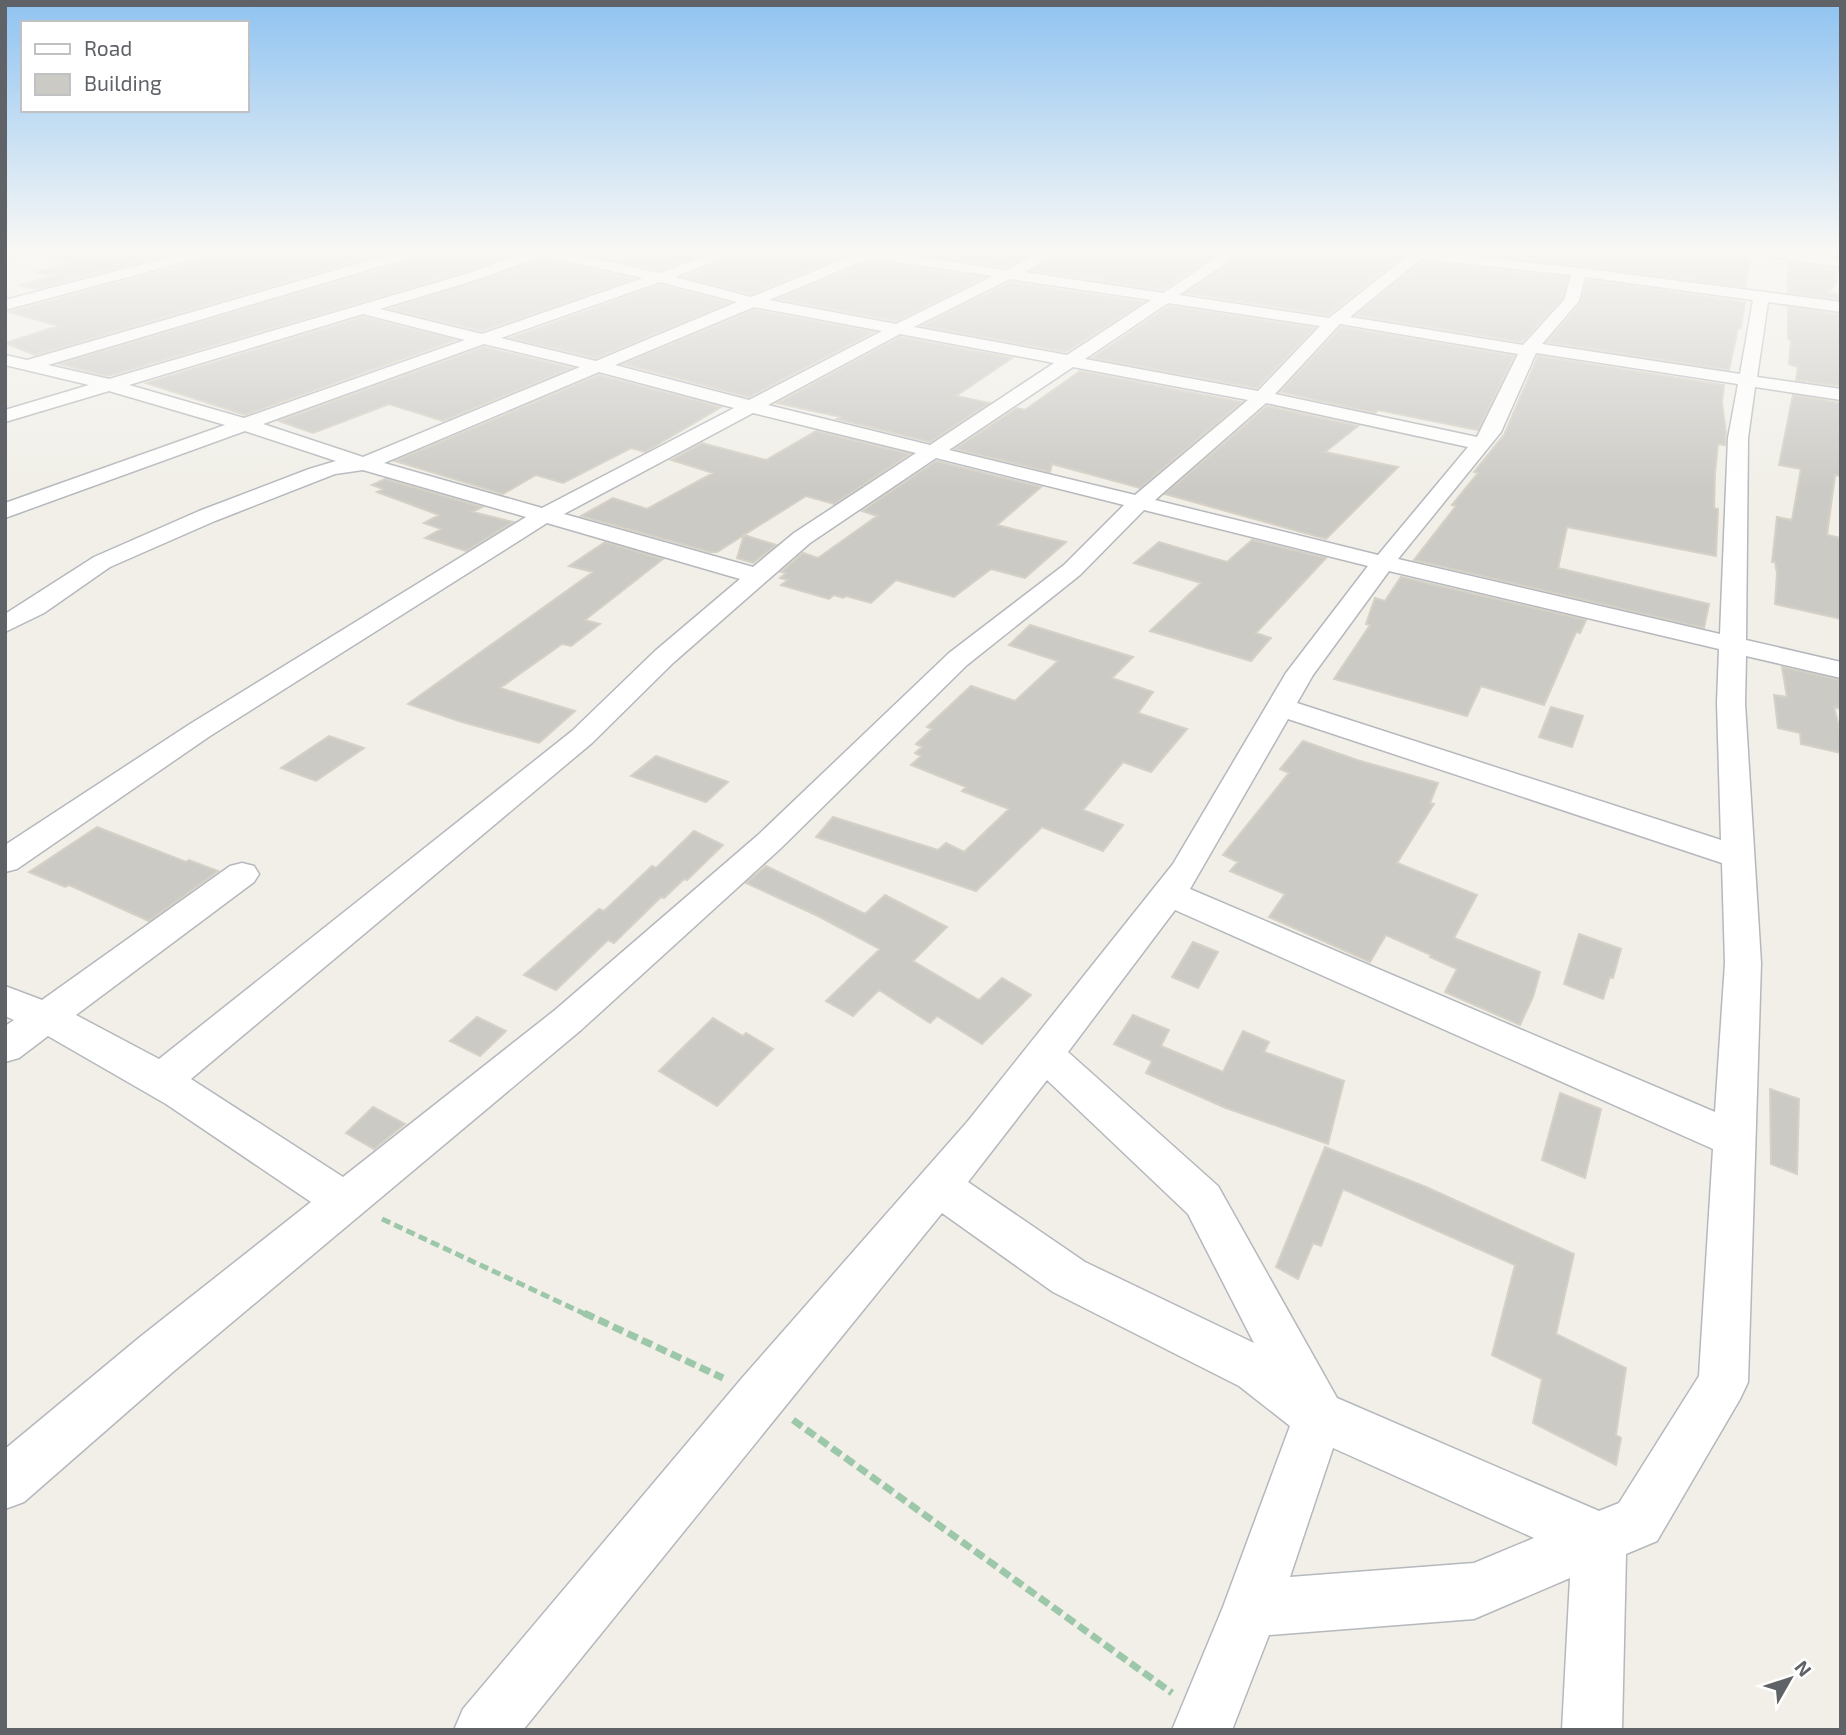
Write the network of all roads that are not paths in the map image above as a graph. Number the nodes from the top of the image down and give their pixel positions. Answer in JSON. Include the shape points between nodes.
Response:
{"nodes":[{"id":1,"x":153,"y":329,"type":"edge"},
{"id":2,"x":294,"y":329,"type":"edge"},
{"id":3,"x":439,"y":329,"type":"edge"},
{"id":4,"x":513,"y":329,"type":"edge"},
{"id":5,"x":686,"y":329,"type":"edge"},
{"id":6,"x":898,"y":329,"type":"joint"},
{"id":7,"x":1118,"y":329,"type":"edge"},
{"id":8,"x":1326,"y":329,"type":"edge"},
{"id":9,"x":1389,"y":329,"type":"edge"},
{"id":10,"x":1547,"y":329,"type":"edge"},
{"id":11,"x":1756,"y":329,"type":"edge"},
{"id":12,"x":482,"y":340,"type":"junction"},
{"id":13,"x":1529,"y":349,"type":"junction"},
{"id":14,"x":5,"y":360,"type":"edge"},
{"id":15,"x":1069,"y":360,"type":"junction"},
{"id":16,"x":27,"y":366,"type":"junction"},
{"id":17,"x":594,"y":366,"type":"junction"},
{"id":18,"x":5,"y":372,"type":"edge"},
{"id":19,"x":1748,"y":381,"type":"junction"},
{"id":20,"x":106,"y":384,"type":"junction"},
{"id":21,"x":1841,"y":395,"type":"edge"},
{"id":22,"x":1262,"y":397,"type":"junction"},
{"id":23,"x":753,"y":407,"type":"junction"},
{"id":24,"x":5,"y":416,"type":"edge"},
{"id":25,"x":244,"y":424,"type":"junction"},
{"id":26,"x":1482,"y":444,"type":"junction"},
{"id":27,"x":933,"y":450,"type":"junction"},
{"id":28,"x":364,"y":464,"type":"junction"},
{"id":29,"x":1140,"y":502,"type":"junction"},
{"id":30,"x":5,"y":511,"type":"edge"},
{"id":31,"x":545,"y":515,"type":"junction"},
{"id":32,"x":1383,"y":563,"type":"junction"},
{"id":33,"x":757,"y":576,"type":"junction"},
{"id":34,"x":5,"y":624,"type":"edge"},
{"id":35,"x":1733,"y":645,"type":"junction"},
{"id":36,"x":1841,"y":670,"type":"edge"},
{"id":37,"x":1280,"y":707,"type":"junction"},
{"id":38,"x":1738,"y":857,"type":"junction"},
{"id":39,"x":5,"y":861,"type":"edge"},
{"id":40,"x":242,"y":874,"type":"dead end"},
{"id":41,"x":1168,"y":893,"type":"junction"},
{"id":42,"x":5,"y":1000,"type":"edge"},
{"id":43,"x":47,"y":1017,"type":"junction"},
{"id":44,"x":5,"y":1047,"type":"edge"},
{"id":45,"x":1044,"y":1054,"type":"junction"},
{"id":46,"x":163,"y":1079,"type":"junction"},
{"id":47,"x":1734,"y":1139,"type":"junction"},
{"id":48,"x":939,"y":1186,"type":"junction"},
{"id":49,"x":345,"y":1202,"type":"junction"},
{"id":50,"x":1319,"y":1416,"type":"junction"},
{"id":51,"x":5,"y":1483,"type":"edge"},
{"id":52,"x":1599,"y":1539,"type":"junction"},
{"id":53,"x":1251,"y":1608,"type":"junction"},
{"id":54,"x":1203,"y":1723,"type":"edge"},
{"id":55,"x":484,"y":1730,"type":"edge"},
{"id":56,"x":1592,"y":1730,"type":"edge"}],
"edges":[{"from":1,"to":16,"type":"street"},
{"from":2,"to":20,"type":"street"},
{"from":3,"to":12,"type":"street"},
{"from":4,"to":12,"type":"street"},
{"from":5,"to":17,"type":"street"},
{"from":6,"to":15,"type":"street"},
{"from":6,"to":23,"type":"street"},
{"from":7,"to":15,"type":"street"},
{"from":8,"to":22,"type":"street"},
{"from":9,"to":13,"type":"street"},
{"from":10,"to":13,"type":"street"},
{"from":11,"to":19,"type":"street"},
{"from":12,"to":17,"type":"street"},
{"from":12,"to":25,"type":"street"},
{"from":13,"to":19,"type":"street"},
{"from":13,"to":26,"type":"street"},
{"from":14,"to":16,"type":"street"},
{"from":15,"to":22,"type":"street"},
{"from":15,"to":27,"type":"street"},
{"from":16,"to":18,"type":"street"},
{"from":16,"to":20,"type":"street"},
{"from":17,"to":23,"type":"street"},
{"from":17,"to":28,"type":"street"},
{"from":19,"to":21,"type":"street"},
{"from":19,"to":35,"type":"street","via":[[1738,438]]},
{"from":20,"to":24,"type":"street"},
{"from":20,"to":25,"type":"street"},
{"from":22,"to":26,"type":"street"},
{"from":22,"to":29,"type":"street"},
{"from":23,"to":27,"type":"street"},
{"from":23,"to":31,"type":"street"},
{"from":25,"to":28,"type":"street"},
{"from":25,"to":30,"type":"street"},
{"from":26,"to":32,"type":"street"},
{"from":27,"to":29,"type":"street"},
{"from":27,"to":33,"type":"street","via":[[802,538]]},
{"from":28,"to":31,"type":"street"},
{"from":28,"to":34,"type":"street","via":[[316,473],[102,562]]},
{"from":29,"to":32,"type":"street"},
{"from":29,"to":49,"type":"street","via":[[1072,570],[958,659],[769,842],[578,1011]]},
{"from":31,"to":33,"type":"street"},
{"from":31,"to":39,"type":"street","via":[[200,730]]},
{"from":32,"to":35,"type":"street"},
{"from":32,"to":37,"type":"street","via":[[1300,673]]},
{"from":33,"to":46,"type":"street","via":[[582,737]]},
{"from":35,"to":36,"type":"street"},
{"from":35,"to":38,"type":"street"},
{"from":37,"to":38,"type":"street"},
{"from":37,"to":41,"type":"street","via":[[1186,871]]},
{"from":38,"to":47,"type":"street","via":[[1743,963]]},
{"from":40,"to":43,"type":"street"},
{"from":41,"to":45,"type":"street"},
{"from":41,"to":47,"type":"street"},
{"from":42,"to":43,"type":"street"},
{"from":43,"to":44,"type":"street"},
{"from":43,"to":46,"type":"street"},
{"from":45,"to":48,"type":"street"},
{"from":45,"to":50,"type":"street","via":[[1203,1200]]},
{"from":46,"to":49,"type":"street"},
{"from":47,"to":52,"type":"street","via":[[1723,1382],[1638,1522]]},
{"from":48,"to":50,"type":"street","via":[[1069,1277],[1256,1369]]},
{"from":48,"to":55,"type":"street"},
{"from":49,"to":51,"type":"street"},
{"from":50,"to":52,"type":"street"},
{"from":50,"to":53,"type":"street"},
{"from":52,"to":53,"type":"street","via":[[1474,1591]]},
{"from":52,"to":56,"type":"street"},
{"from":53,"to":54,"type":"street"}]}
